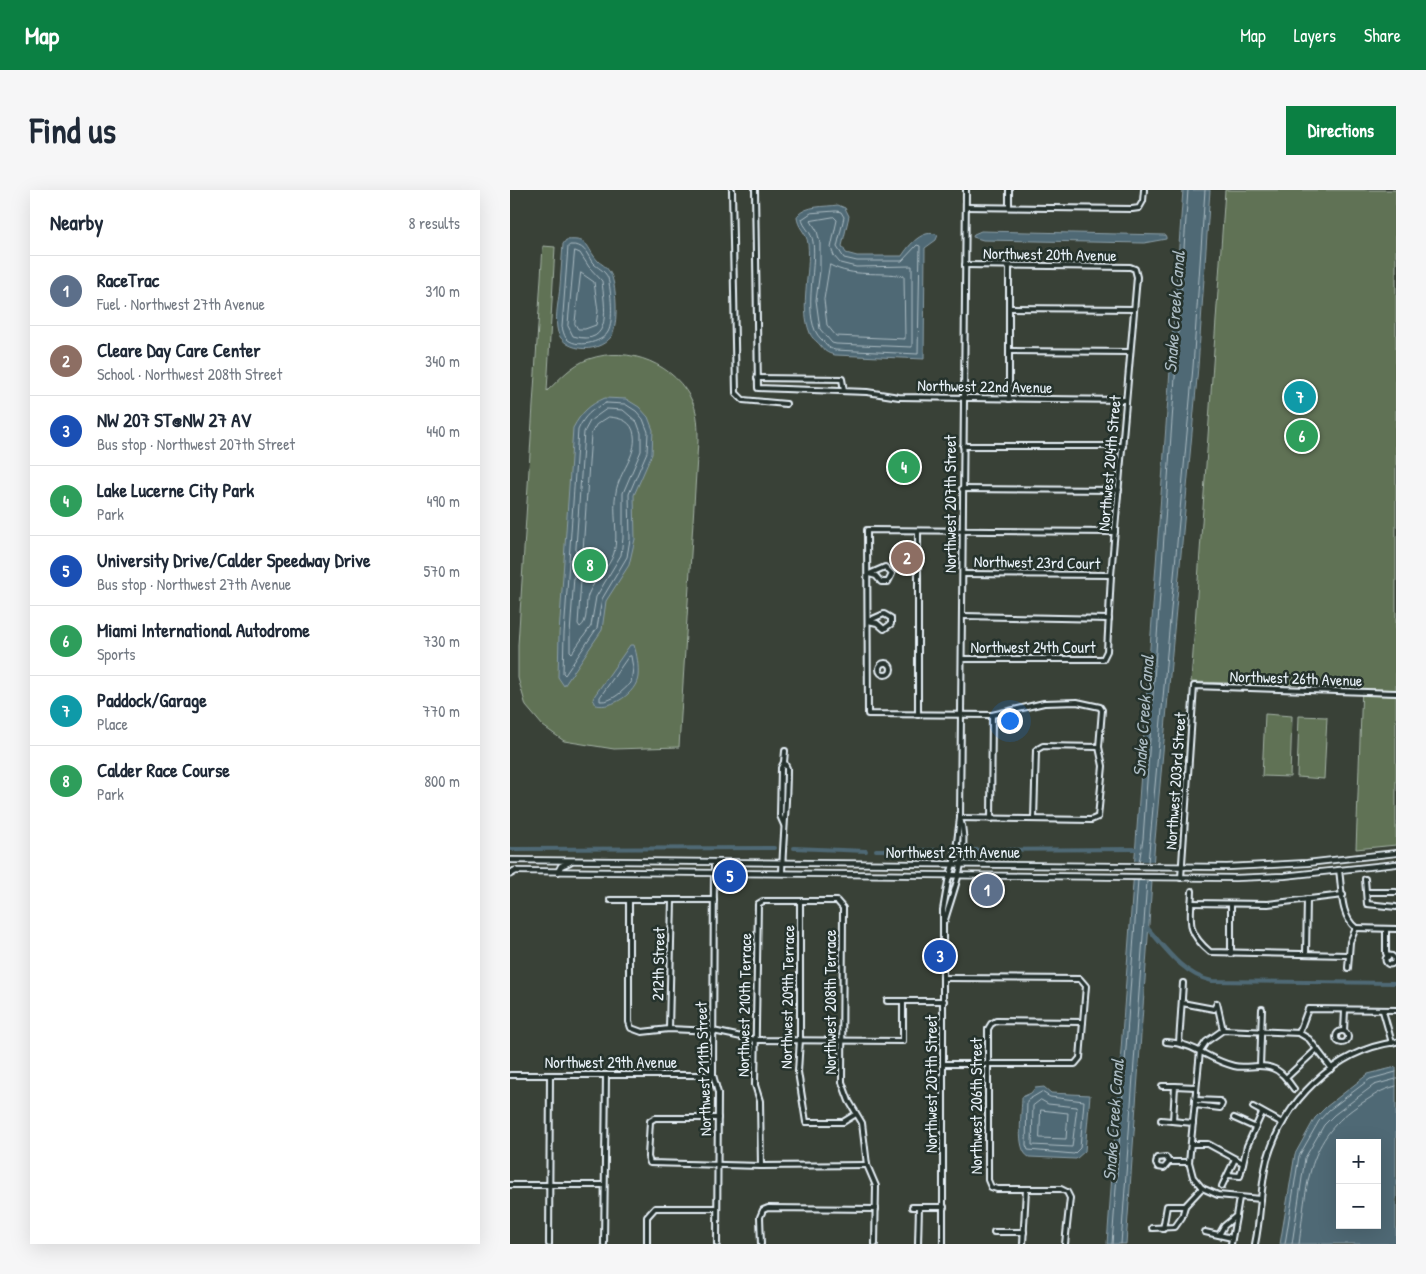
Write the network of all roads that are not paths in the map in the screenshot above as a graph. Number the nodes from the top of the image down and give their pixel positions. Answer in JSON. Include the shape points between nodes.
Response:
{"nodes":[{"id":1,"x":732,"y":190,"type":"edge"},
{"id":2,"x":756,"y":190,"type":"edge"},
{"id":3,"x":966,"y":190,"type":"edge"},
{"id":4,"x":1009,"y":190,"type":"edge"},
{"id":5,"x":1144,"y":190,"type":"edge"},
{"id":6,"x":966,"y":206,"type":"junction"},
{"id":7,"x":1009,"y":207,"type":"junction"},
{"id":8,"x":965,"y":265,"type":"junction"},
{"id":9,"x":1009,"y":267,"type":"junction"},
{"id":10,"x":1135,"y":269,"type":"joint"},
{"id":11,"x":1009,"y":308,"type":"junction"},
{"id":12,"x":1134,"y":309,"type":"junction"},
{"id":13,"x":1009,"y":351,"type":"junction"},
{"id":14,"x":1130,"y":352,"type":"junction"},
{"id":15,"x":757,"y":378,"type":"junction"},
{"id":16,"x":844,"y":391,"type":"junction"},
{"id":17,"x":963,"y":399,"type":"junction"},
{"id":18,"x":1009,"y":399,"type":"junction"},
{"id":19,"x":1126,"y":400,"type":"junction"},
{"id":20,"x":786,"y":404,"type":"dead end"},
{"id":21,"x":963,"y":446,"type":"junction"},
{"id":22,"x":1122,"y":446,"type":"junction"},
{"id":23,"x":962,"y":489,"type":"junction"},
{"id":24,"x":1119,"y":490,"type":"junction"},
{"id":25,"x":918,"y":531,"type":"junction"},
{"id":26,"x":962,"y":531,"type":"junction"},
{"id":27,"x":1115,"y":532,"type":"junction"},
{"id":28,"x":868,"y":574,"type":"junction"},
{"id":29,"x":963,"y":574,"type":"junction"},
{"id":30,"x":1111,"y":575,"type":"junction"},
{"id":31,"x":963,"y":616,"type":"junction"},
{"id":32,"x":1109,"y":619,"type":"junction"},
{"id":33,"x":868,"y":621,"type":"junction"},
{"id":34,"x":962,"y":659,"type":"junction"},
{"id":35,"x":1103,"y":659,"type":"joint"},
{"id":36,"x":868,"y":669,"type":"junction"},
{"id":37,"x":879,"y":669,"type":"dead end"},
{"id":38,"x":1194,"y":686,"type":"joint"},
{"id":39,"x":1396,"y":693,"type":"edge"},
{"id":40,"x":918,"y":715,"type":"junction"},
{"id":41,"x":961,"y":715,"type":"junction"},
{"id":42,"x":992,"y":715,"type":"junction"},
{"id":43,"x":1099,"y":747,"type":"junction"},
{"id":44,"x":784,"y":751,"type":"dead end"},
{"id":45,"x":960,"y":818,"type":"junction"},
{"id":46,"x":992,"y":819,"type":"junction"},
{"id":47,"x":1034,"y":819,"type":"junction"},
{"id":48,"x":1395,"y":853,"type":"edge"},
{"id":49,"x":510,"y":860,"type":"edge"},
{"id":50,"x":573,"y":860,"type":"junction"},
{"id":51,"x":639,"y":863,"type":"junction"},
{"id":52,"x":714,"y":863,"type":"junction"},
{"id":53,"x":782,"y":864,"type":"junction"},
{"id":54,"x":872,"y":864,"type":"junction"},
{"id":55,"x":1396,"y":864,"type":"edge"},
{"id":56,"x":953,"y":865,"type":"junction"},
{"id":57,"x":961,"y":865,"type":"junction"},
{"id":58,"x":1284,"y":865,"type":"junction"},
{"id":59,"x":1182,"y":867,"type":"junction"},
{"id":60,"x":1339,"y":870,"type":"junction"},
{"id":61,"x":512,"y":872,"type":"edge"},
{"id":62,"x":558,"y":872,"type":"junction"},
{"id":63,"x":629,"y":872,"type":"junction"},
{"id":64,"x":648,"y":872,"type":"junction"},
{"id":65,"x":714,"y":873,"type":"junction"},
{"id":66,"x":782,"y":873,"type":"junction"},
{"id":67,"x":872,"y":874,"type":"junction"},
{"id":68,"x":950,"y":876,"type":"junction"},
{"id":69,"x":958,"y":876,"type":"junction"},
{"id":70,"x":1284,"y":876,"type":"junction"},
{"id":71,"x":1181,"y":878,"type":"junction"},
{"id":72,"x":1365,"y":878,"type":"dead end"},
{"id":73,"x":1192,"y":891,"type":"dead end"},
{"id":74,"x":1366,"y":892,"type":"junction"},
{"id":75,"x":1396,"y":892,"type":"edge"},
{"id":76,"x":1343,"y":895,"type":"junction"},
{"id":77,"x":1307,"y":899,"type":"junction"},
{"id":78,"x":610,"y":900,"type":"dead end"},
{"id":79,"x":629,"y":900,"type":"junction"},
{"id":80,"x":672,"y":900,"type":"junction"},
{"id":81,"x":714,"y":900,"type":"junction"},
{"id":82,"x":800,"y":901,"type":"junction"},
{"id":83,"x":1191,"y":903,"type":"junction"},
{"id":84,"x":1231,"y":904,"type":"junction"},
{"id":85,"x":1396,"y":907,"type":"edge"},
{"id":86,"x":944,"y":923,"type":"junction"},
{"id":87,"x":1356,"y":928,"type":"junction"},
{"id":88,"x":1386,"y":929,"type":"junction"},
{"id":89,"x":1396,"y":929,"type":"edge"},
{"id":90,"x":1230,"y":954,"type":"junction"},
{"id":91,"x":1306,"y":954,"type":"junction"},
{"id":92,"x":1348,"y":955,"type":"junction"},
{"id":93,"x":1388,"y":957,"type":"dead end"},
{"id":94,"x":1348,"y":968,"type":"dead end"},
{"id":95,"x":944,"y":978,"type":"junction"},
{"id":96,"x":1183,"y":983,"type":"dead end"},
{"id":97,"x":887,"y":1001,"type":"dead end"},
{"id":98,"x":903,"y":1001,"type":"junction"},
{"id":99,"x":944,"y":1001,"type":"junction"},
{"id":100,"x":1182,"y":1003,"type":"junction"},
{"id":101,"x":1262,"y":1010,"type":"dead end"},
{"id":102,"x":1345,"y":1010,"type":"junction"},
{"id":103,"x":1396,"y":1010,"type":"edge"},
{"id":104,"x":1383,"y":1011,"type":"junction"},
{"id":105,"x":1083,"y":1022,"type":"junction"},
{"id":106,"x":669,"y":1029,"type":"junction"},
{"id":107,"x":1223,"y":1030,"type":"junction"},
{"id":108,"x":1261,"y":1030,"type":"junction"},
{"id":109,"x":713,"y":1031,"type":"junction"},
{"id":110,"x":1344,"y":1031,"type":"dead end"},
{"id":111,"x":1299,"y":1033,"type":"junction"},
{"id":112,"x":800,"y":1039,"type":"junction"},
{"id":113,"x":756,"y":1040,"type":"junction"},
{"id":114,"x":843,"y":1040,"type":"junction"},
{"id":115,"x":1166,"y":1042,"type":"dead end"},
{"id":116,"x":1179,"y":1043,"type":"junction"},
{"id":117,"x":1394,"y":1043,"type":"edge"},
{"id":118,"x":1317,"y":1049,"type":"junction"},
{"id":119,"x":1200,"y":1051,"type":"junction"},
{"id":120,"x":944,"y":1064,"type":"junction"},
{"id":121,"x":988,"y":1064,"type":"junction"},
{"id":122,"x":1260,"y":1066,"type":"junction"},
{"id":123,"x":1332,"y":1069,"type":"junction"},
{"id":124,"x":510,"y":1075,"type":"edge"},
{"id":125,"x":550,"y":1075,"type":"junction"},
{"id":126,"x":606,"y":1075,"type":"junction"},
{"id":127,"x":713,"y":1075,"type":"junction"},
{"id":128,"x":1286,"y":1078,"type":"junction"},
{"id":129,"x":1162,"y":1086,"type":"dead end"},
{"id":130,"x":1175,"y":1086,"type":"junction"},
{"id":131,"x":1196,"y":1087,"type":"junction"},
{"id":132,"x":1294,"y":1089,"type":"dead end"},
{"id":133,"x":1195,"y":1100,"type":"junction"},
{"id":134,"x":1195,"y":1105,"type":"junction"},
{"id":135,"x":1253,"y":1107,"type":"dead end"},
{"id":136,"x":1262,"y":1113,"type":"junction"},
{"id":137,"x":856,"y":1114,"type":"junction"},
{"id":138,"x":718,"y":1118,"type":"junction"},
{"id":139,"x":1234,"y":1118,"type":"dead end"},
{"id":140,"x":1161,"y":1120,"type":"dead end"},
{"id":141,"x":1173,"y":1121,"type":"junction"},
{"id":142,"x":1193,"y":1123,"type":"junction"},
{"id":143,"x":1282,"y":1124,"type":"junction"},
{"id":144,"x":1254,"y":1127,"type":"junction"},
{"id":145,"x":1191,"y":1144,"type":"junction"},
{"id":146,"x":1235,"y":1159,"type":"junction"},
{"id":147,"x":1169,"y":1162,"type":"dead end"},
{"id":148,"x":1189,"y":1162,"type":"junction"},
{"id":149,"x":1243,"y":1163,"type":"junction"},
{"id":150,"x":867,"y":1164,"type":"junction"},
{"id":151,"x":718,"y":1166,"type":"junction"},
{"id":152,"x":761,"y":1166,"type":"junction"},
{"id":153,"x":1228,"y":1175,"type":"junction"},
{"id":154,"x":510,"y":1184,"type":"edge"},
{"id":155,"x":549,"y":1184,"type":"junction"},
{"id":156,"x":604,"y":1185,"type":"junction"},
{"id":157,"x":1222,"y":1186,"type":"dead end"},
{"id":158,"x":1202,"y":1188,"type":"junction"},
{"id":159,"x":1026,"y":1189,"type":"junction"},
{"id":160,"x":1238,"y":1198,"type":"junction"},
{"id":161,"x":1261,"y":1200,"type":"junction"},
{"id":162,"x":1185,"y":1206,"type":"junction"},
{"id":163,"x":912,"y":1207,"type":"dead end"},
{"id":164,"x":919,"y":1207,"type":"junction"},
{"id":165,"x":944,"y":1207,"type":"junction"},
{"id":166,"x":717,"y":1208,"type":"junction"},
{"id":167,"x":876,"y":1209,"type":"junction"},
{"id":168,"x":1236,"y":1216,"type":"junction"},
{"id":169,"x":1152,"y":1228,"type":"dead end"},
{"id":170,"x":1163,"y":1228,"type":"junction"},
{"id":171,"x":994,"y":1232,"type":"dead end"},
{"id":172,"x":1024,"y":1232,"type":"junction"},
{"id":173,"x":1205,"y":1232,"type":"dead end"},
{"id":174,"x":1219,"y":1235,"type":"junction"},
{"id":175,"x":1232,"y":1238,"type":"junction"},
{"id":176,"x":549,"y":1244,"type":"edge"},
{"id":177,"x":604,"y":1244,"type":"edge"},
{"id":178,"x":647,"y":1244,"type":"edge"},
{"id":179,"x":717,"y":1244,"type":"edge"},
{"id":180,"x":761,"y":1244,"type":"edge"},
{"id":181,"x":875,"y":1244,"type":"edge"},
{"id":182,"x":918,"y":1244,"type":"edge"},
{"id":183,"x":943,"y":1244,"type":"edge"},
{"id":184,"x":1023,"y":1244,"type":"edge"},
{"id":185,"x":1065,"y":1244,"type":"edge"},
{"id":186,"x":1231,"y":1244,"type":"edge"},
{"id":187,"x":1255,"y":1244,"type":"edge"}],
"edges":[{"from":1,"to":20,"type":"street","via":[[736,393],[743,400]]},
{"from":2,"to":15,"type":"street"},
{"from":3,"to":6,"type":"street","name":"Northwest 207th Street"},
{"from":4,"to":7,"type":"street"},
{"from":5,"to":7,"type":"street","via":[[1139,208]]},
{"from":6,"to":7,"type":"street"},
{"from":6,"to":8,"type":"street","name":"Northwest 207th Street"},
{"from":8,"to":9,"type":"street","name":"Northwest 20th Avenue"},
{"from":8,"to":17,"type":"street","name":"Northwest 207th Street"},
{"from":9,"to":10,"type":"street","name":"Northwest 20th Avenue"},
{"from":9,"to":11,"type":"street"},
{"from":10,"to":12,"type":"street","name":"Northwest 204th Street"},
{"from":11,"to":12,"type":"street"},
{"from":11,"to":13,"type":"street"},
{"from":12,"to":14,"type":"street","name":"Northwest 204th Street"},
{"from":13,"to":14,"type":"street"},
{"from":13,"to":18,"type":"street"},
{"from":14,"to":19,"type":"street","name":"Northwest 204th Street"},
{"from":15,"to":16,"type":"street","name":"Northwest 22nd Avenue","via":[[760,389]]},
{"from":15,"to":16,"type":"street","via":[[842,379]]},
{"from":16,"to":17,"type":"street","name":"Northwest 22nd Avenue"},
{"from":17,"to":18,"type":"street","name":"Northwest 22nd Avenue"},
{"from":17,"to":21,"type":"street","name":"Northwest 207th Street"},
{"from":18,"to":19,"type":"street","name":"Northwest 22nd Avenue"},
{"from":19,"to":22,"type":"street","name":"Northwest 204th Street"},
{"from":21,"to":22,"type":"street"},
{"from":21,"to":23,"type":"street","name":"Northwest 207th Street"},
{"from":22,"to":24,"type":"street","name":"Northwest 204th Street"},
{"from":23,"to":24,"type":"street"},
{"from":23,"to":26,"type":"street","name":"Northwest 207th Street"},
{"from":24,"to":27,"type":"street","name":"Northwest 204th Street"},
{"from":25,"to":26,"type":"street"},
{"from":25,"to":28,"type":"street","via":[[867,530]]},
{"from":25,"to":40,"type":"street"},
{"from":26,"to":27,"type":"street"},
{"from":26,"to":29,"type":"street","name":"Northwest 207th Street"},
{"from":27,"to":30,"type":"street","name":"Northwest 204th Street"},
{"from":28,"to":28,"type":"street","via":[[885,567],[892,574],[884,582]]},
{"from":28,"to":33,"type":"street"},
{"from":29,"to":30,"type":"street","name":"Northwest 23rd Court"},
{"from":29,"to":31,"type":"street","name":"Northwest 207th Street"},
{"from":30,"to":32,"type":"street","name":"Northwest 204th Street"},
{"from":31,"to":32,"type":"street"},
{"from":31,"to":34,"type":"street","name":"Northwest 207th Street"},
{"from":32,"to":35,"type":"street","name":"Northwest 204th Street","via":[[1107,651]]},
{"from":33,"to":33,"type":"street","via":[[884,614],[891,618],[891,624],[884,629]]},
{"from":33,"to":36,"type":"street"},
{"from":34,"to":35,"type":"street","name":"Northwest 24th Court"},
{"from":34,"to":41,"type":"street","name":"Northwest 207th Street"},
{"from":36,"to":37,"type":"street"},
{"from":36,"to":40,"type":"street","via":[[868,714]]},
{"from":38,"to":39,"type":"street","name":"Northwest 26th Avenue"},
{"from":38,"to":59,"type":"street","name":"Northwest 203rd Street"},
{"from":40,"to":41,"type":"street"},
{"from":41,"to":42,"type":"street"},
{"from":41,"to":45,"type":"street","name":"Northwest 207th Street"},
{"from":42,"to":43,"type":"street","via":[[1044,703],[1077,702],[1100,707],[1103,712]]},
{"from":42,"to":46,"type":"street"},
{"from":43,"to":47,"type":"street","via":[[1043,746],[1036,750]]},
{"from":43,"to":47,"type":"street","via":[[1103,766],[1098,817],[1091,820]]},
{"from":44,"to":53,"type":"street","via":[[780,816],[784,826]]},
{"from":45,"to":46,"type":"street"},
{"from":45,"to":56,"type":"street","name":"Northwest 207th Street"},
{"from":45,"to":57,"type":"street","name":"Northwest 207th Street","via":[[963,828]]},
{"from":46,"to":47,"type":"street"},
{"from":48,"to":55,"type":"main road"},
{"from":48,"to":58,"type":"main road","name":"Northwest 27th Avenue"},
{"from":49,"to":50,"type":"main road","name":"Northwest 27th Avenue"},
{"from":50,"to":51,"type":"main road","name":"Northwest 27th Avenue"},
{"from":50,"to":62,"type":"main road"},
{"from":51,"to":52,"type":"main road","name":"Northwest 27th Avenue"},
{"from":51,"to":63,"type":"main road"},
{"from":51,"to":64,"type":"main road"},
{"from":52,"to":53,"type":"main road","name":"Northwest 27th Avenue"},
{"from":52,"to":65,"type":"street","name":"Northwest 211th Street"},
{"from":53,"to":54,"type":"main road","name":"Northwest 27th Avenue"},
{"from":53,"to":66,"type":"street"},
{"from":54,"to":56,"type":"main road","name":"Northwest 27th Avenue"},
{"from":54,"to":67,"type":"main road"},
{"from":55,"to":60,"type":"main road","name":"Northwest 27th Avenue"},
{"from":56,"to":57,"type":"main road","name":"Northwest 27th Avenue"},
{"from":56,"to":68,"type":"street","name":"Northwest 207th Street"},
{"from":57,"to":59,"type":"main road","name":"Northwest 27th Avenue"},
{"from":57,"to":69,"type":"street","name":"Northwest 207th Street"},
{"from":58,"to":59,"type":"main road","name":"Northwest 27th Avenue"},
{"from":58,"to":70,"type":"main road"},
{"from":59,"to":71,"type":"street","name":"Northwest 203rd Street"},
{"from":60,"to":70,"type":"main road","name":"Northwest 27th Avenue"},
{"from":60,"to":76,"type":"street"},
{"from":61,"to":62,"type":"main road","name":"Northwest 27th Avenue"},
{"from":62,"to":63,"type":"main road","name":"Northwest 27th Avenue"},
{"from":63,"to":64,"type":"main road","name":"Northwest 27th Avenue"},
{"from":64,"to":65,"type":"main road","name":"Northwest 27th Avenue"},
{"from":65,"to":66,"type":"main road","name":"Northwest 27th Avenue"},
{"from":65,"to":81,"type":"street","name":"Northwest 211th Street"},
{"from":66,"to":67,"type":"main road","name":"Northwest 27th Avenue"},
{"from":67,"to":68,"type":"main road","name":"Northwest 27th Avenue"},
{"from":68,"to":69,"type":"main road","name":"Northwest 27th Avenue"},
{"from":68,"to":86,"type":"street","name":"Northwest 207th Street","via":[[944,901]]},
{"from":69,"to":71,"type":"main road","name":"Northwest 27th Avenue"},
{"from":69,"to":86,"type":"street","name":"Northwest 207th Street"},
{"from":70,"to":71,"type":"main road","name":"Northwest 27th Avenue"},
{"from":72,"to":74,"type":"street"},
{"from":73,"to":83,"type":"street"},
{"from":74,"to":75,"type":"street"},
{"from":74,"to":85,"type":"street","via":[[1370,906]]},
{"from":76,"to":77,"type":"street"},
{"from":76,"to":87,"type":"street","via":[[1345,914]]},
{"from":77,"to":84,"type":"street"},
{"from":77,"to":91,"type":"street"},
{"from":78,"to":79,"type":"street"},
{"from":79,"to":80,"type":"street"},
{"from":79,"to":106,"type":"street","via":[[629,1022],[631,1028],[642,1032]]},
{"from":80,"to":81,"type":"street"},
{"from":80,"to":106,"type":"street","name":"212th Street"},
{"from":81,"to":109,"type":"street","name":"Northwest 211th Street"},
{"from":82,"to":112,"type":"street","name":"Northwest 209th Terrace"},
{"from":82,"to":113,"type":"street","name":"Northwest 210th Terrace","via":[[763,901],[758,904]]},
{"from":82,"to":114,"type":"street","name":"Northwest 208th Terrace","via":[[837,901],[843,908]]},
{"from":83,"to":84,"type":"street"},
{"from":83,"to":90,"type":"street","via":[[1190,928],[1194,937],[1210,952]]},
{"from":84,"to":90,"type":"street"},
{"from":86,"to":95,"type":"street","name":"Northwest 207th Street"},
{"from":87,"to":88,"type":"street"},
{"from":87,"to":92,"type":"street"},
{"from":88,"to":89,"type":"street"},
{"from":88,"to":93,"type":"street"},
{"from":90,"to":91,"type":"street"},
{"from":91,"to":92,"type":"street"},
{"from":92,"to":94,"type":"street"},
{"from":95,"to":99,"type":"street","name":"Northwest 207th Street"},
{"from":95,"to":105,"type":"street","via":[[1083,980],[1086,986]]},
{"from":96,"to":100,"type":"street"},
{"from":97,"to":98,"type":"street"},
{"from":98,"to":99,"type":"street"},
{"from":98,"to":114,"type":"street","via":[[903,1041]]},
{"from":99,"to":120,"type":"street","name":"Northwest 207th Street"},
{"from":100,"to":107,"type":"street","via":[[1214,1009],[1217,1003]]},
{"from":100,"to":116,"type":"street"},
{"from":101,"to":108,"type":"street"},
{"from":102,"to":104,"type":"street"},
{"from":102,"to":110,"type":"street"},
{"from":102,"to":111,"type":"street","via":[[1308,1009]]},
{"from":103,"to":104,"type":"street"},
{"from":104,"to":117,"type":"street"},
{"from":105,"to":121,"type":"street","via":[[1078,1062]]},
{"from":105,"to":121,"type":"street","name":"Northwest 206th Street","via":[[996,1021],[988,1029]]},
{"from":106,"to":109,"type":"street"},
{"from":107,"to":108,"type":"street"},
{"from":107,"to":119,"type":"street","via":[[1206,1042]]},
{"from":108,"to":111,"type":"street"},
{"from":108,"to":122,"type":"street"},
{"from":109,"to":113,"type":"street"},
{"from":109,"to":127,"type":"street","name":"Northwest 211th Street"},
{"from":111,"to":118,"type":"street"},
{"from":112,"to":113,"type":"street"},
{"from":112,"to":114,"type":"street"},
{"from":112,"to":137,"type":"street","name":"Northwest 209th Terrace","via":[[798,1072],[806,1122],[843,1122]]},
{"from":113,"to":152,"type":"street","name":"Northwest 210th Terrace","via":[[755,1086],[760,1101]]},
{"from":114,"to":137,"type":"street","name":"Northwest 208th Terrace","via":[[842,1082]]},
{"from":115,"to":116,"type":"street"},
{"from":116,"to":119,"type":"street"},
{"from":117,"to":123,"type":"street","via":[[1359,1054]]},
{"from":118,"to":123,"type":"street"},
{"from":118,"to":128,"type":"street"},
{"from":119,"to":122,"type":"street","via":[[1234,1066]]},
{"from":119,"to":131,"type":"street"},
{"from":120,"to":121,"type":"street"},
{"from":120,"to":165,"type":"street","name":"Northwest 207th Street"},
{"from":121,"to":159,"type":"street","name":"Northwest 206th Street","via":[[988,1180],[992,1187]]},
{"from":122,"to":128,"type":"street","via":[[1271,1067]]},
{"from":123,"to":143,"type":"street","via":[[1301,1096]]},
{"from":124,"to":125,"type":"street","name":"Northwest 29th Avenue"},
{"from":125,"to":126,"type":"street","name":"Northwest 29th Avenue"},
{"from":125,"to":155,"type":"street"},
{"from":126,"to":127,"type":"street","name":"Northwest 29th Avenue"},
{"from":126,"to":156,"type":"street"},
{"from":127,"to":138,"type":"street","name":"Northwest 211th Street","via":[[718,1093]]},
{"from":128,"to":132,"type":"street"},
{"from":129,"to":130,"type":"street"},
{"from":130,"to":131,"type":"street"},
{"from":130,"to":141,"type":"street"},
{"from":131,"to":133,"type":"street"},
{"from":133,"to":134,"type":"street"},
{"from":133,"to":134,"type":"street","via":[[1220,1101],[1222,1104],[1215,1109]]},
{"from":134,"to":142,"type":"street"},
{"from":135,"to":136,"type":"street"},
{"from":136,"to":143,"type":"street"},
{"from":136,"to":144,"type":"street"},
{"from":137,"to":150,"type":"street","name":"Northwest 208th Terrace","via":[[862,1123]]},
{"from":138,"to":151,"type":"street","name":"Northwest 211th Street"},
{"from":138,"to":151,"type":"street","via":[[655,1118],[650,1121],[648,1157],[650,1163],[659,1165]]},
{"from":139,"to":144,"type":"street"},
{"from":140,"to":141,"type":"street"},
{"from":141,"to":142,"type":"street"},
{"from":142,"to":145,"type":"street"},
{"from":143,"to":161,"type":"street","via":[[1268,1160]]},
{"from":144,"to":149,"type":"street"},
{"from":145,"to":146,"type":"street","via":[[1208,1144]]},
{"from":145,"to":148,"type":"street"},
{"from":146,"to":149,"type":"street"},
{"from":146,"to":153,"type":"street"},
{"from":147,"to":148,"type":"street"},
{"from":148,"to":158,"type":"street","via":[[1193,1177]]},
{"from":149,"to":153,"type":"street","via":[[1240,1176]]},
{"from":150,"to":152,"type":"street"},
{"from":150,"to":167,"type":"street","name":"Northwest 208th Terrace","via":[[876,1186]]},
{"from":151,"to":152,"type":"street"},
{"from":151,"to":166,"type":"street","name":"Northwest 211th Street"},
{"from":153,"to":157,"type":"street"},
{"from":154,"to":155,"type":"street"},
{"from":155,"to":156,"type":"street"},
{"from":155,"to":176,"type":"street"},
{"from":156,"to":177,"type":"street"},
{"from":158,"to":160,"type":"street"},
{"from":158,"to":162,"type":"street"},
{"from":159,"to":172,"type":"street"},
{"from":159,"to":185,"type":"street","via":[[1061,1189],[1067,1192],[1070,1198]]},
{"from":160,"to":161,"type":"street"},
{"from":160,"to":168,"type":"street"},
{"from":161,"to":187,"type":"street"},
{"from":162,"to":170,"type":"street","via":[[1174,1227]]},
{"from":162,"to":170,"type":"street","via":[[1167,1206]]},
{"from":163,"to":164,"type":"street"},
{"from":164,"to":165,"type":"street"},
{"from":164,"to":182,"type":"street"},
{"from":165,"to":183,"type":"street","name":"Northwest 207th Street"},
{"from":166,"to":178,"type":"street","via":[[655,1208],[648,1217]]},
{"from":166,"to":179,"type":"street","name":"Northwest 211th Street"},
{"from":167,"to":180,"type":"street","via":[[763,1210],[760,1217]]},
{"from":167,"to":181,"type":"street","name":"Northwest 208th Terrace"},
{"from":168,"to":174,"type":"street"},
{"from":168,"to":175,"type":"street"},
{"from":169,"to":170,"type":"street"},
{"from":171,"to":172,"type":"street"},
{"from":172,"to":184,"type":"street"},
{"from":173,"to":174,"type":"street"},
{"from":174,"to":175,"type":"street"},
{"from":175,"to":186,"type":"street"}]}
